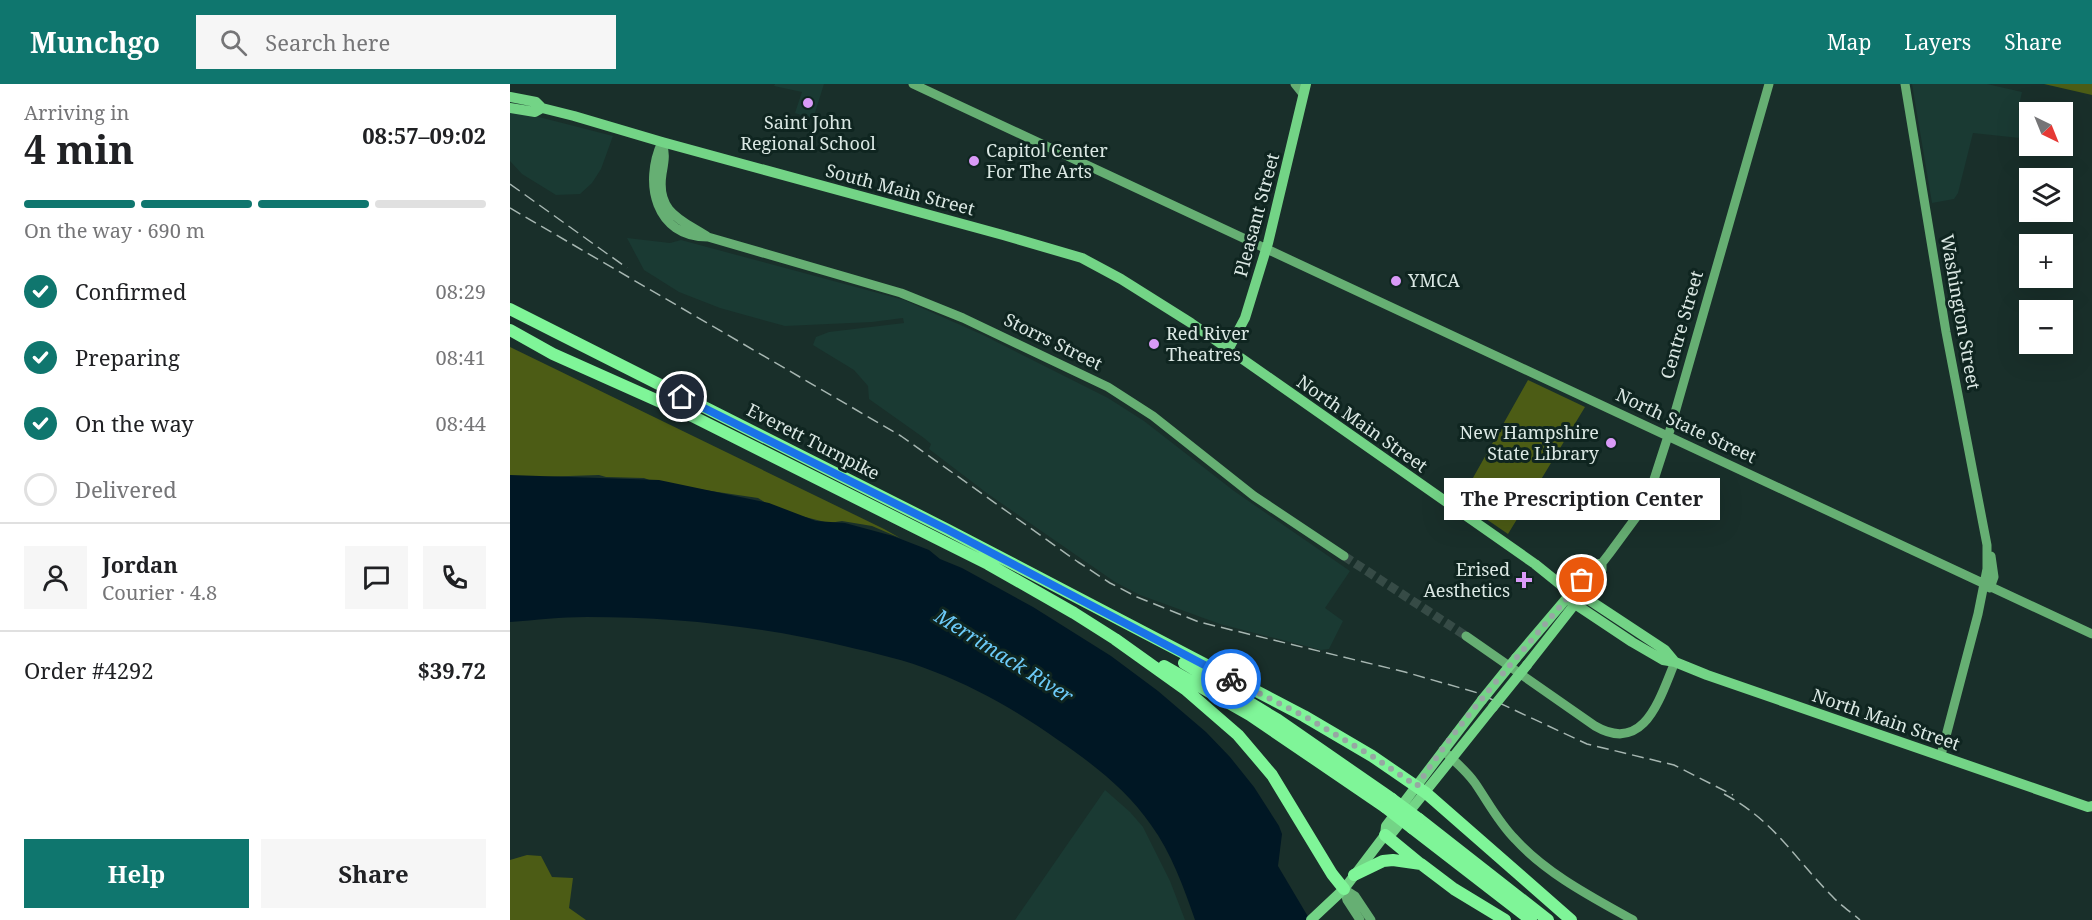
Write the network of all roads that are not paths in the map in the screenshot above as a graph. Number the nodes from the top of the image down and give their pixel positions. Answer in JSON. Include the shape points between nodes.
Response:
{"nodes":[{"id":1,"x":914,"y":84,"type":"edge"},
{"id":2,"x":1295,"y":84,"type":"edge"},
{"id":3,"x":1769,"y":84,"type":"edge"},
{"id":4,"x":1905,"y":84,"type":"edge"},
{"id":5,"x":1305,"y":89,"type":"edge"},
{"id":6,"x":510,"y":92,"type":"edge"},
{"id":7,"x":510,"y":97,"type":"edge"},
{"id":8,"x":523,"y":98,"type":"junction"},
{"id":9,"x":510,"y":108,"type":"edge"},
{"id":10,"x":542,"y":108,"type":"junction"},
{"id":11,"x":662,"y":142,"type":"junction"},
{"id":12,"x":1266,"y":249,"type":"junction"},
{"id":13,"x":510,"y":309,"type":"edge"},
{"id":14,"x":510,"y":330,"type":"edge"},
{"id":15,"x":510,"y":338,"type":"edge"},
{"id":16,"x":1228,"y":350,"type":"junction"},
{"id":17,"x":553,"y":354,"type":"junction"},
{"id":18,"x":1667,"y":436,"type":"junction"},
{"id":19,"x":1344,"y":556,"type":"tunnel mouth"},
{"id":20,"x":1986,"y":586,"type":"junction"},
{"id":21,"x":1573,"y":595,"type":"junction"},
{"id":22,"x":1099,"y":609,"type":"junction"},
{"id":23,"x":2092,"y":634,"type":"edge"},
{"id":24,"x":1466,"y":636,"type":"tunnel mouth"},
{"id":25,"x":1115,"y":639,"type":"junction"},
{"id":26,"x":1675,"y":662,"type":"junction"},
{"id":27,"x":1443,"y":750,"type":"junction"},
{"id":28,"x":1941,"y":755,"type":"junction"},
{"id":29,"x":1452,"y":760,"type":"junction"},
{"id":30,"x":1422,"y":789,"type":"junction"},
{"id":31,"x":1389,"y":803,"type":"junction"},
{"id":32,"x":2091,"y":806,"type":"edge"},
{"id":33,"x":1415,"y":823,"type":"junction"},
{"id":34,"x":1384,"y":835,"type":"junction"},
{"id":35,"x":1421,"y":864,"type":"junction"},
{"id":36,"x":1354,"y":875,"type":"junction"},
{"id":37,"x":1344,"y":889,"type":"junction"},
{"id":38,"x":1313,"y":918,"type":"edge"},
{"id":39,"x":1360,"y":920,"type":"edge"},
{"id":40,"x":1371,"y":920,"type":"edge"},
{"id":41,"x":1505,"y":920,"type":"edge"},
{"id":42,"x":1531,"y":920,"type":"edge"},
{"id":43,"x":1548,"y":920,"type":"edge"},
{"id":44,"x":1571,"y":920,"type":"edge"},
{"id":45,"x":1633,"y":920,"type":"edge"}],
"edges":[{"from":1,"to":12,"type":"street","name":"North State Street"},
{"from":2,"to":5,"type":"street"},
{"from":3,"to":18,"type":"street","name":"Centre Street"},
{"from":4,"to":20,"type":"street","name":"Washington Street","via":[[1987,545]]},
{"from":5,"to":12,"type":"main road","name":"Pleasant Street"},
{"from":6,"to":8,"type":"main road"},
{"from":7,"to":8,"type":"main road","name":"South Main Street"},
{"from":8,"to":10,"type":"main road","name":"South Main Street"},
{"from":9,"to":10,"type":"main road","name":"South Main Street","via":[[535,112]]},
{"from":10,"to":11,"type":"main road","name":"South Main Street"},
{"from":11,"to":16,"type":"main road","name":"South Main Street","via":[[1082,258],[1139,289]]},
{"from":11,"to":19,"type":"street","name":"Storrs Street","via":[[666,153],[661,184],[666,204],[678,220],[708,237],[901,293],[1108,387],[1153,416],[1254,496]]},
{"from":12,"to":16,"type":"main road","name":"Pleasant Street","via":[[1245,318]]},
{"from":12,"to":18,"type":"street","name":"North State Street"},
{"from":13,"to":22,"type":"highway","name":"Everett Turnpike"},
{"from":14,"to":17,"type":"highway","name":"Everett Turnpike"},
{"from":15,"to":17,"type":"highway"},
{"from":16,"to":21,"type":"main road","name":"North Main Street","via":[[1535,564]]},
{"from":17,"to":25,"type":"highway","name":"Everett Turnpike","via":[[692,416],[938,538]]},
{"from":18,"to":20,"type":"street","name":"North State Street"},
{"from":18,"to":21,"type":"street","name":"Centre Street","via":[[1644,505],[1602,563],[1602,570]]},
{"from":20,"to":23,"type":"street","name":"North State Street"},
{"from":20,"to":28,"type":"street","name":"Washington Street"},
{"from":21,"to":26,"type":"main road","name":"North Main Street","via":[[1665,650]]},
{"from":21,"to":27,"type":"main road","bridge":true,"via":[[1516,658]]},
{"from":21,"to":29,"type":"main road","bridge":true,"via":[[1527,665]]},
{"from":22,"to":30,"type":"highway","via":[[1304,716]]},
{"from":22,"to":31,"type":"highway","via":[[1347,766]]},
{"from":24,"to":26,"type":"street","via":[[1595,726],[1614,733],[1634,730],[1645,723]]},
{"from":25,"to":31,"type":"highway","via":[[1214,694]]},
{"from":25,"to":37,"type":"highway","via":[[1194,696],[1238,735],[1272,775]]},
{"from":26,"to":28,"type":"main road","name":"North Main Street"},
{"from":27,"to":29,"type":"street"},
{"from":27,"to":30,"type":"main road"},
{"from":28,"to":32,"type":"main road","name":"North Main Street"},
{"from":29,"to":30,"type":"main road"},
{"from":29,"to":45,"type":"street","via":[[1473,781],[1515,840],[1535,858]]},
{"from":30,"to":34,"type":"main road","via":[[1386,826]]},
{"from":30,"to":44,"type":"highway"},
{"from":31,"to":33,"type":"highway","bridge":true},
{"from":33,"to":42,"type":"highway"},
{"from":33,"to":43,"type":"highway"},
{"from":34,"to":35,"type":"highway"},
{"from":34,"to":36,"type":"main road"},
{"from":35,"to":36,"type":"highway","via":[[1383,861]]},
{"from":35,"to":41,"type":"highway"},
{"from":36,"to":37,"type":"main road"},
{"from":37,"to":38,"type":"main road"},
{"from":37,"to":39,"type":"street"},
{"from":37,"to":40,"type":"street","via":[[1355,896]]}]}
